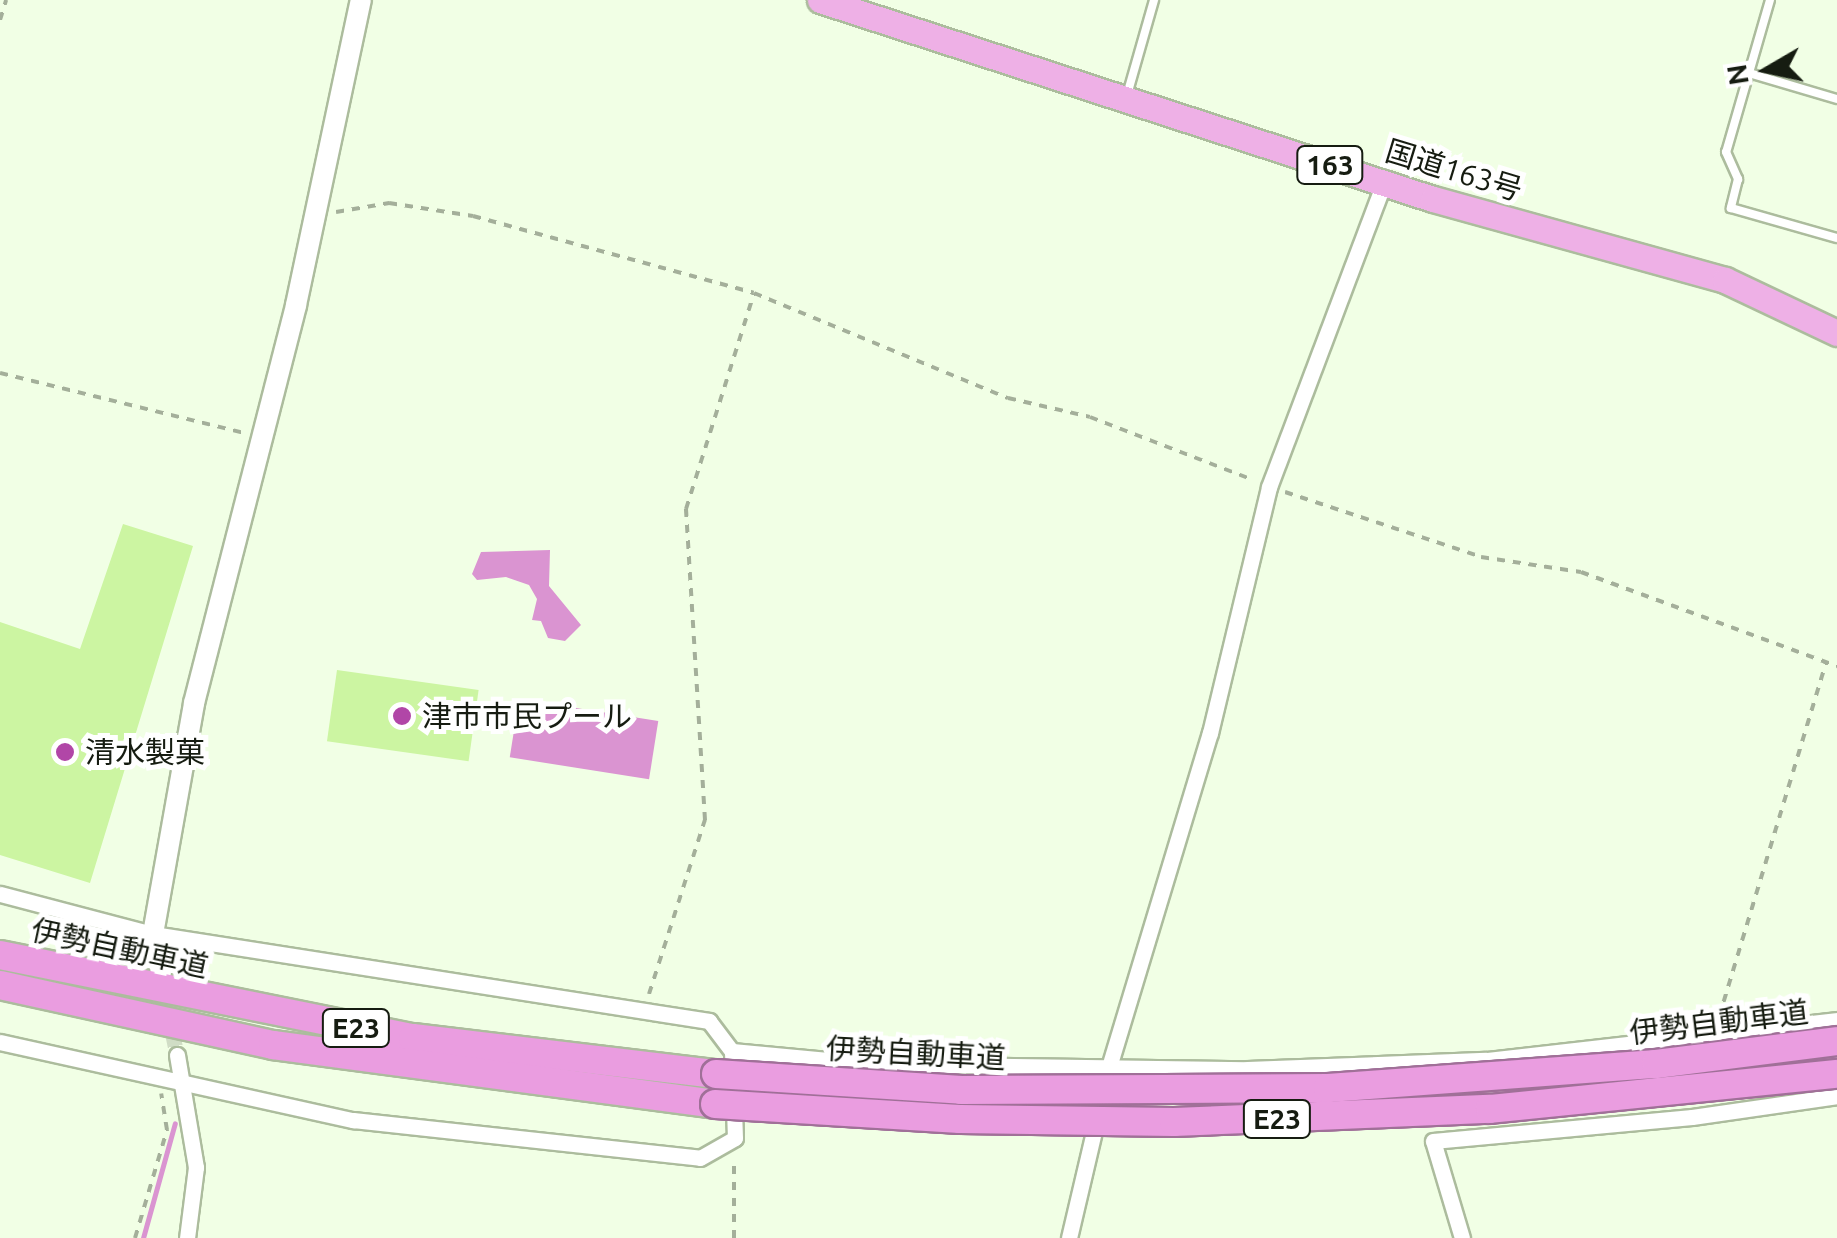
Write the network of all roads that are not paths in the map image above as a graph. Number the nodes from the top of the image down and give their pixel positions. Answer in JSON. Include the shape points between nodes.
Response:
{"nodes":[{"id":1,"x":362,"y":0,"type":"edge"},
{"id":2,"x":820,"y":0,"type":"edge"},
{"id":3,"x":1154,"y":0,"type":"edge"},
{"id":4,"x":1770,"y":0,"type":"edge"},
{"id":5,"x":869,"y":8,"type":"edge"},
{"id":6,"x":1749,"y":73,"type":"junction"},
{"id":7,"x":1126,"y":99,"type":"junction"},
{"id":8,"x":1837,"y":99,"type":"edge"},
{"id":9,"x":1384,"y":183,"type":"junction"},
{"id":10,"x":1837,"y":238,"type":"edge"},
{"id":11,"x":1837,"y":333,"type":"edge"},
{"id":12,"x":0,"y":894,"type":"edge"},
{"id":13,"x":153,"y":934,"type":"junction"},
{"id":14,"x":0,"y":955,"type":"edge"},
{"id":15,"x":161,"y":972,"type":"tunnel mouth"},
{"id":16,"x":0,"y":986,"type":"edge"},
{"id":17,"x":1837,"y":1020,"type":"edge"},
{"id":18,"x":1837,"y":1041,"type":"edge"},
{"id":19,"x":0,"y":1042,"type":"edge"},
{"id":20,"x":732,"y":1051,"type":"junction"},
{"id":21,"x":177,"y":1055,"type":"tunnel mouth"},
{"id":22,"x":1109,"y":1067,"type":"junction"},
{"id":23,"x":1837,"y":1074,"type":"edge"},
{"id":24,"x":179,"y":1081,"type":"junction"},
{"id":25,"x":1837,"y":1096,"type":"edge"},
{"id":26,"x":188,"y":1238,"type":"edge"},
{"id":27,"x":1069,"y":1238,"type":"edge"},
{"id":28,"x":1462,"y":1238,"type":"edge"}],
"edges":[{"from":1,"to":13,"type":"street","via":[[263,437],[194,703]]},
{"from":2,"to":5,"type":"highway","name":"国道163号","number":"163"},
{"from":3,"to":7,"type":"lane"},
{"from":4,"to":6,"type":"lane"},
{"from":5,"to":7,"type":"highway","name":"国道163号","number":"163"},
{"from":6,"to":8,"type":"lane"},
{"from":6,"to":10,"type":"lane","via":[[1726,152],[1738,180],[1731,208]]},
{"from":7,"to":9,"type":"highway","name":"国道163号","number":"163"},
{"from":9,"to":11,"type":"highway","name":"国道163号","number":"163","via":[[1725,280]]},
{"from":9,"to":22,"type":"street","via":[[1269,487],[1210,734]]},
{"from":12,"to":13,"type":"street"},
{"from":13,"to":15,"type":"street"},
{"from":13,"to":20,"type":"street","via":[[709,1021]]},
{"from":14,"to":18,"type":"highway","name":"伊勢自動車道","number":"E23","bridge":true,"via":[[413,1038],[716,1074],[961,1090],[1328,1088],[1638,1066]]},
{"from":16,"to":23,"type":"highway","name":"伊勢自動車道","number":"E23","bridge":true,"via":[[273,1045],[715,1104],[960,1119],[1194,1122],[1490,1109]]},
{"from":17,"to":22,"type":"street","via":[[1486,1060]]},
{"from":19,"to":24,"type":"street"},
{"from":20,"to":22,"type":"street","via":[[870,1064]]},
{"from":20,"to":24,"type":"street","via":[[735,1138],[700,1158],[353,1120]]},
{"from":21,"to":24,"type":"street"},
{"from":22,"to":27,"type":"street"},
{"from":24,"to":26,"type":"street","via":[[196,1167]]},
{"from":25,"to":28,"type":"street","via":[[1692,1117],[1433,1140]]}]}
